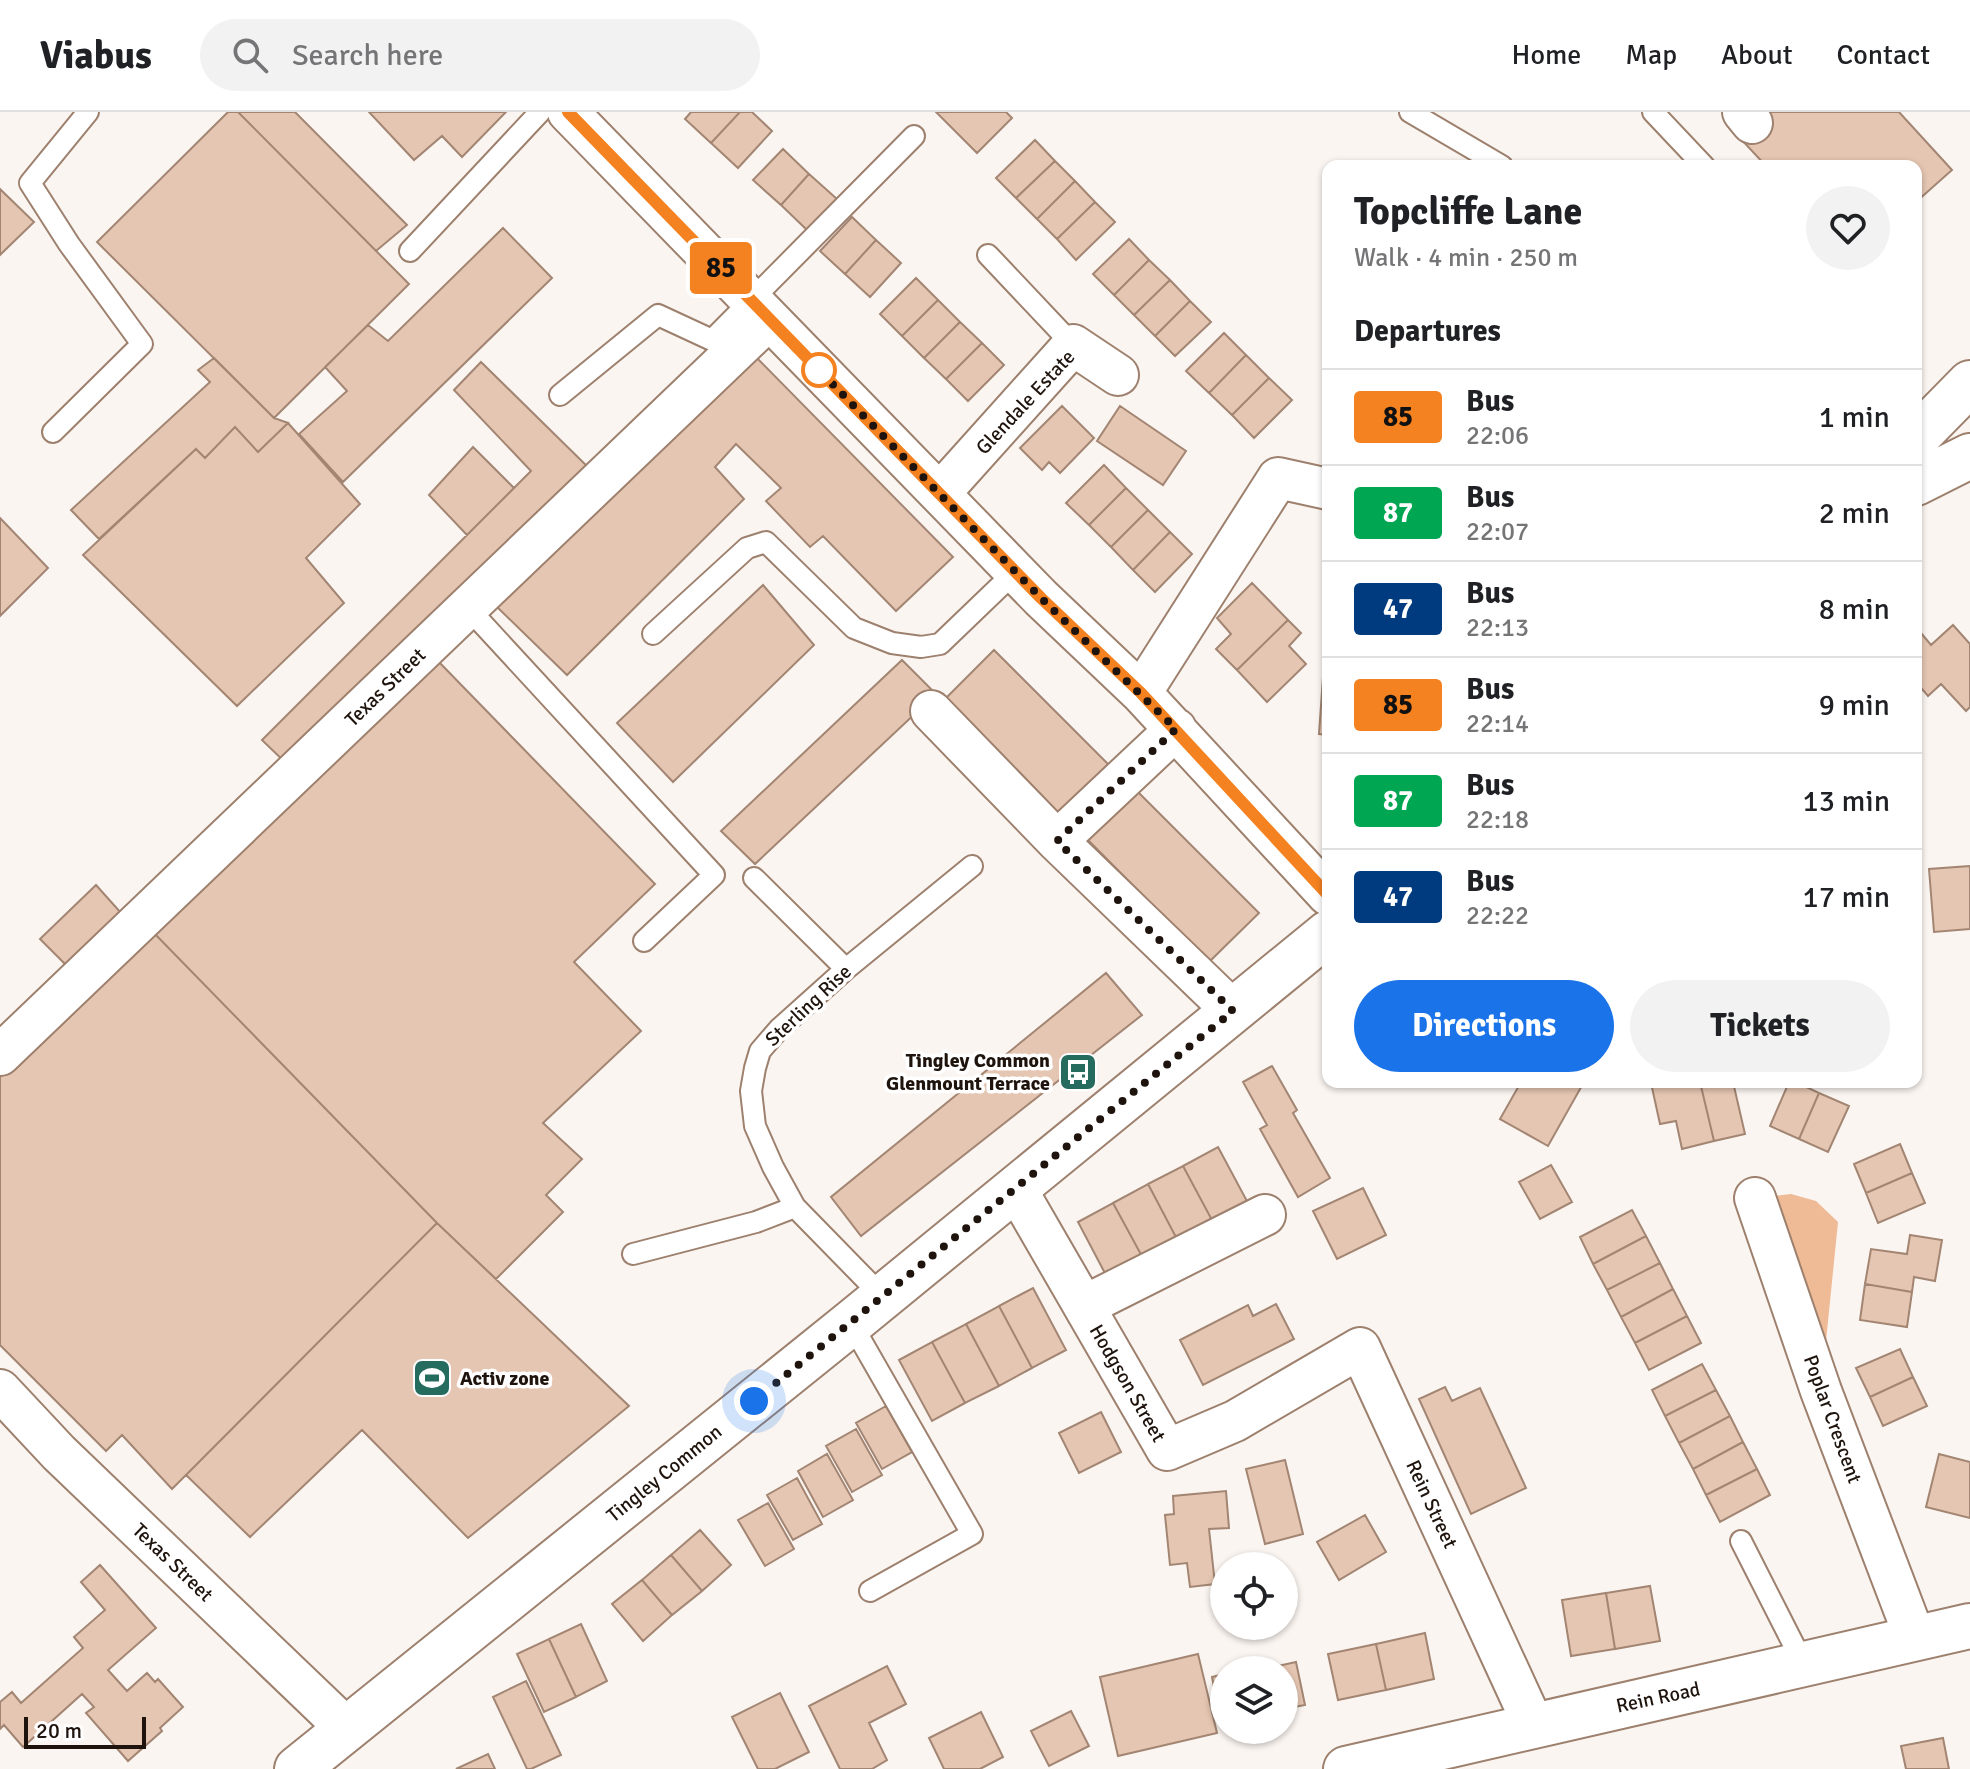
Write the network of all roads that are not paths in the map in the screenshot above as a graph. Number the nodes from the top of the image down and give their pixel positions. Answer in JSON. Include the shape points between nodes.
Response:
{"nodes":[{"id":1,"x":88,"y":112,"type":"edge"},
{"id":2,"x":540,"y":112,"type":"edge"},
{"id":3,"x":1410,"y":112,"type":"edge"},
{"id":4,"x":1653,"y":112,"type":"edge"},
{"id":5,"x":584,"y":117,"type":"edge"},
{"id":6,"x":914,"y":136,"type":"dead end"},
{"id":7,"x":1492,"y":160,"type":"edge"},
{"id":8,"x":1698,"y":160,"type":"edge"},
{"id":9,"x":410,"y":251,"type":"dead end"},
{"id":10,"x":988,"y":255,"type":"dead end"},
{"id":11,"x":761,"y":310,"type":"junction"},
{"id":12,"x":1073,"y":345,"type":"junction"},
{"id":13,"x":1118,"y":375,"type":"dead end"},
{"id":14,"x":1970,"y":383,"type":"edge"},
{"id":15,"x":560,"y":395,"type":"dead end"},
{"id":16,"x":53,"y":432,"type":"dead end"},
{"id":17,"x":1922,"y":432,"type":"edge"},
{"id":18,"x":1970,"y":456,"type":"edge"},
{"id":19,"x":1922,"y":480,"type":"edge"},
{"id":20,"x":1322,"y":488,"type":"edge"},
{"id":21,"x":940,"y":493,"type":"junction"},
{"id":22,"x":1016,"y":571,"type":"junction"},
{"id":23,"x":468,"y":608,"type":"junction"},
{"id":24,"x":653,"y":634,"type":"dead end"},
{"id":25,"x":1141,"y":693,"type":"junction"},
{"id":26,"x":931,"y":711,"type":"dead end"},
{"id":27,"x":1176,"y":729,"type":"junction"},
{"id":28,"x":1057,"y":841,"type":"junction"},
{"id":29,"x":972,"y":866,"type":"dead end"},
{"id":30,"x":754,"y":878,"type":"dead end"},
{"id":31,"x":1322,"y":888,"type":"edge"},
{"id":32,"x":1322,"y":938,"type":"edge"},
{"id":33,"x":644,"y":941,"type":"dead end"},
{"id":34,"x":846,"y":969,"type":"junction"},
{"id":35,"x":1233,"y":1011,"type":"junction"},
{"id":36,"x":0,"y":1055,"type":"edge"},
{"id":37,"x":1015,"y":1187,"type":"junction"},
{"id":38,"x":1755,"y":1198,"type":"dead end"},
{"id":39,"x":795,"y":1207,"type":"junction"},
{"id":40,"x":1265,"y":1215,"type":"dead end"},
{"id":41,"x":633,"y":1254,"type":"dead end"},
{"id":42,"x":1084,"y":1306,"type":"junction"},
{"id":43,"x":867,"y":1310,"type":"junction"},
{"id":44,"x":1301,"y":1385,"type":"joint"},
{"id":45,"x":0,"y":1390,"type":"edge"},
{"id":46,"x":1741,"y":1541,"type":"dead end"},
{"id":47,"x":870,"y":1591,"type":"dead end"},
{"id":48,"x":1970,"y":1626,"type":"edge"},
{"id":49,"x":1915,"y":1638,"type":"junction"},
{"id":50,"x":1804,"y":1665,"type":"junction"},
{"id":51,"x":1533,"y":1724,"type":"junction"},
{"id":52,"x":348,"y":1730,"type":"junction"},
{"id":53,"x":1408,"y":1762,"type":"edge"},
{"id":54,"x":297,"y":1769,"type":"edge"},
{"id":55,"x":1346,"y":1769,"type":"edge"}],
"edges":[{"from":1,"to":16,"type":"lane","via":[[30,183],[142,344]]},
{"from":2,"to":9,"type":"lane"},
{"from":3,"to":7,"type":"lane"},
{"from":4,"to":8,"type":"lane"},
{"from":5,"to":11,"type":"street"},
{"from":6,"to":11,"type":"lane"},
{"from":10,"to":12,"type":"lane"},
{"from":11,"to":15,"type":"lane","via":[[712,340],[658,315]]},
{"from":11,"to":21,"type":"street"},
{"from":11,"to":23,"type":"street","name":"Texas Street"},
{"from":12,"to":13,"type":"street","name":"Glendale Estate"},
{"from":12,"to":21,"type":"street","name":"Glendale Estate"},
{"from":14,"to":17,"type":"main road"},
{"from":18,"to":19,"type":"main road"},
{"from":20,"to":25,"type":"street","via":[[1278,478]]},
{"from":21,"to":22,"type":"street"},
{"from":22,"to":24,"type":"lane","via":[[940,644],[921,647],[892,643],[854,628],[766,542],[747,548]]},
{"from":22,"to":25,"type":"street"},
{"from":23,"to":33,"type":"lane","via":[[714,875]]},
{"from":23,"to":36,"type":"street","name":"Texas Street"},
{"from":25,"to":27,"type":"street"},
{"from":26,"to":28,"type":"street"},
{"from":27,"to":28,"type":"street"},
{"from":27,"to":31,"type":"street"},
{"from":28,"to":35,"type":"street"},
{"from":29,"to":34,"type":"lane","name":"Sterling Rise"},
{"from":30,"to":34,"type":"lane"},
{"from":32,"to":35,"type":"main road","name":"Tingley Common"},
{"from":34,"to":39,"type":"lane","name":"Sterling Rise","via":[[779,1029],[760,1051],[755,1068],[755,1126]]},
{"from":35,"to":37,"type":"main road","name":"Tingley Common"},
{"from":37,"to":42,"type":"street","name":"Hodgson Street"},
{"from":37,"to":43,"type":"main road","name":"Tingley Common"},
{"from":38,"to":49,"type":"street","name":"Poplar Crescent"},
{"from":39,"to":41,"type":"lane"},
{"from":39,"to":43,"type":"lane","name":"Sterling Rise"},
{"from":40,"to":42,"type":"street"},
{"from":42,"to":44,"type":"street","name":"Hodgson Street","via":[[1167,1450]]},
{"from":43,"to":47,"type":"lane","name":"Sterling Rise","via":[[972,1534]]},
{"from":43,"to":52,"type":"main road","name":"Tingley Common"},
{"from":44,"to":51,"type":"street","name":"Rein Street","via":[[1360,1348]]},
{"from":45,"to":52,"type":"street","name":"Texas Street"},
{"from":46,"to":50,"type":"lane"},
{"from":48,"to":49,"type":"main road","name":"Rein Road"},
{"from":49,"to":50,"type":"main road","name":"Rein Road"},
{"from":50,"to":51,"type":"main road","name":"Rein Road"},
{"from":51,"to":53,"type":"main road","name":"Rein Road"},
{"from":52,"to":54,"type":"main road","name":"Tingley Common"},
{"from":53,"to":55,"type":"main road","name":"Rein Road"}]}
